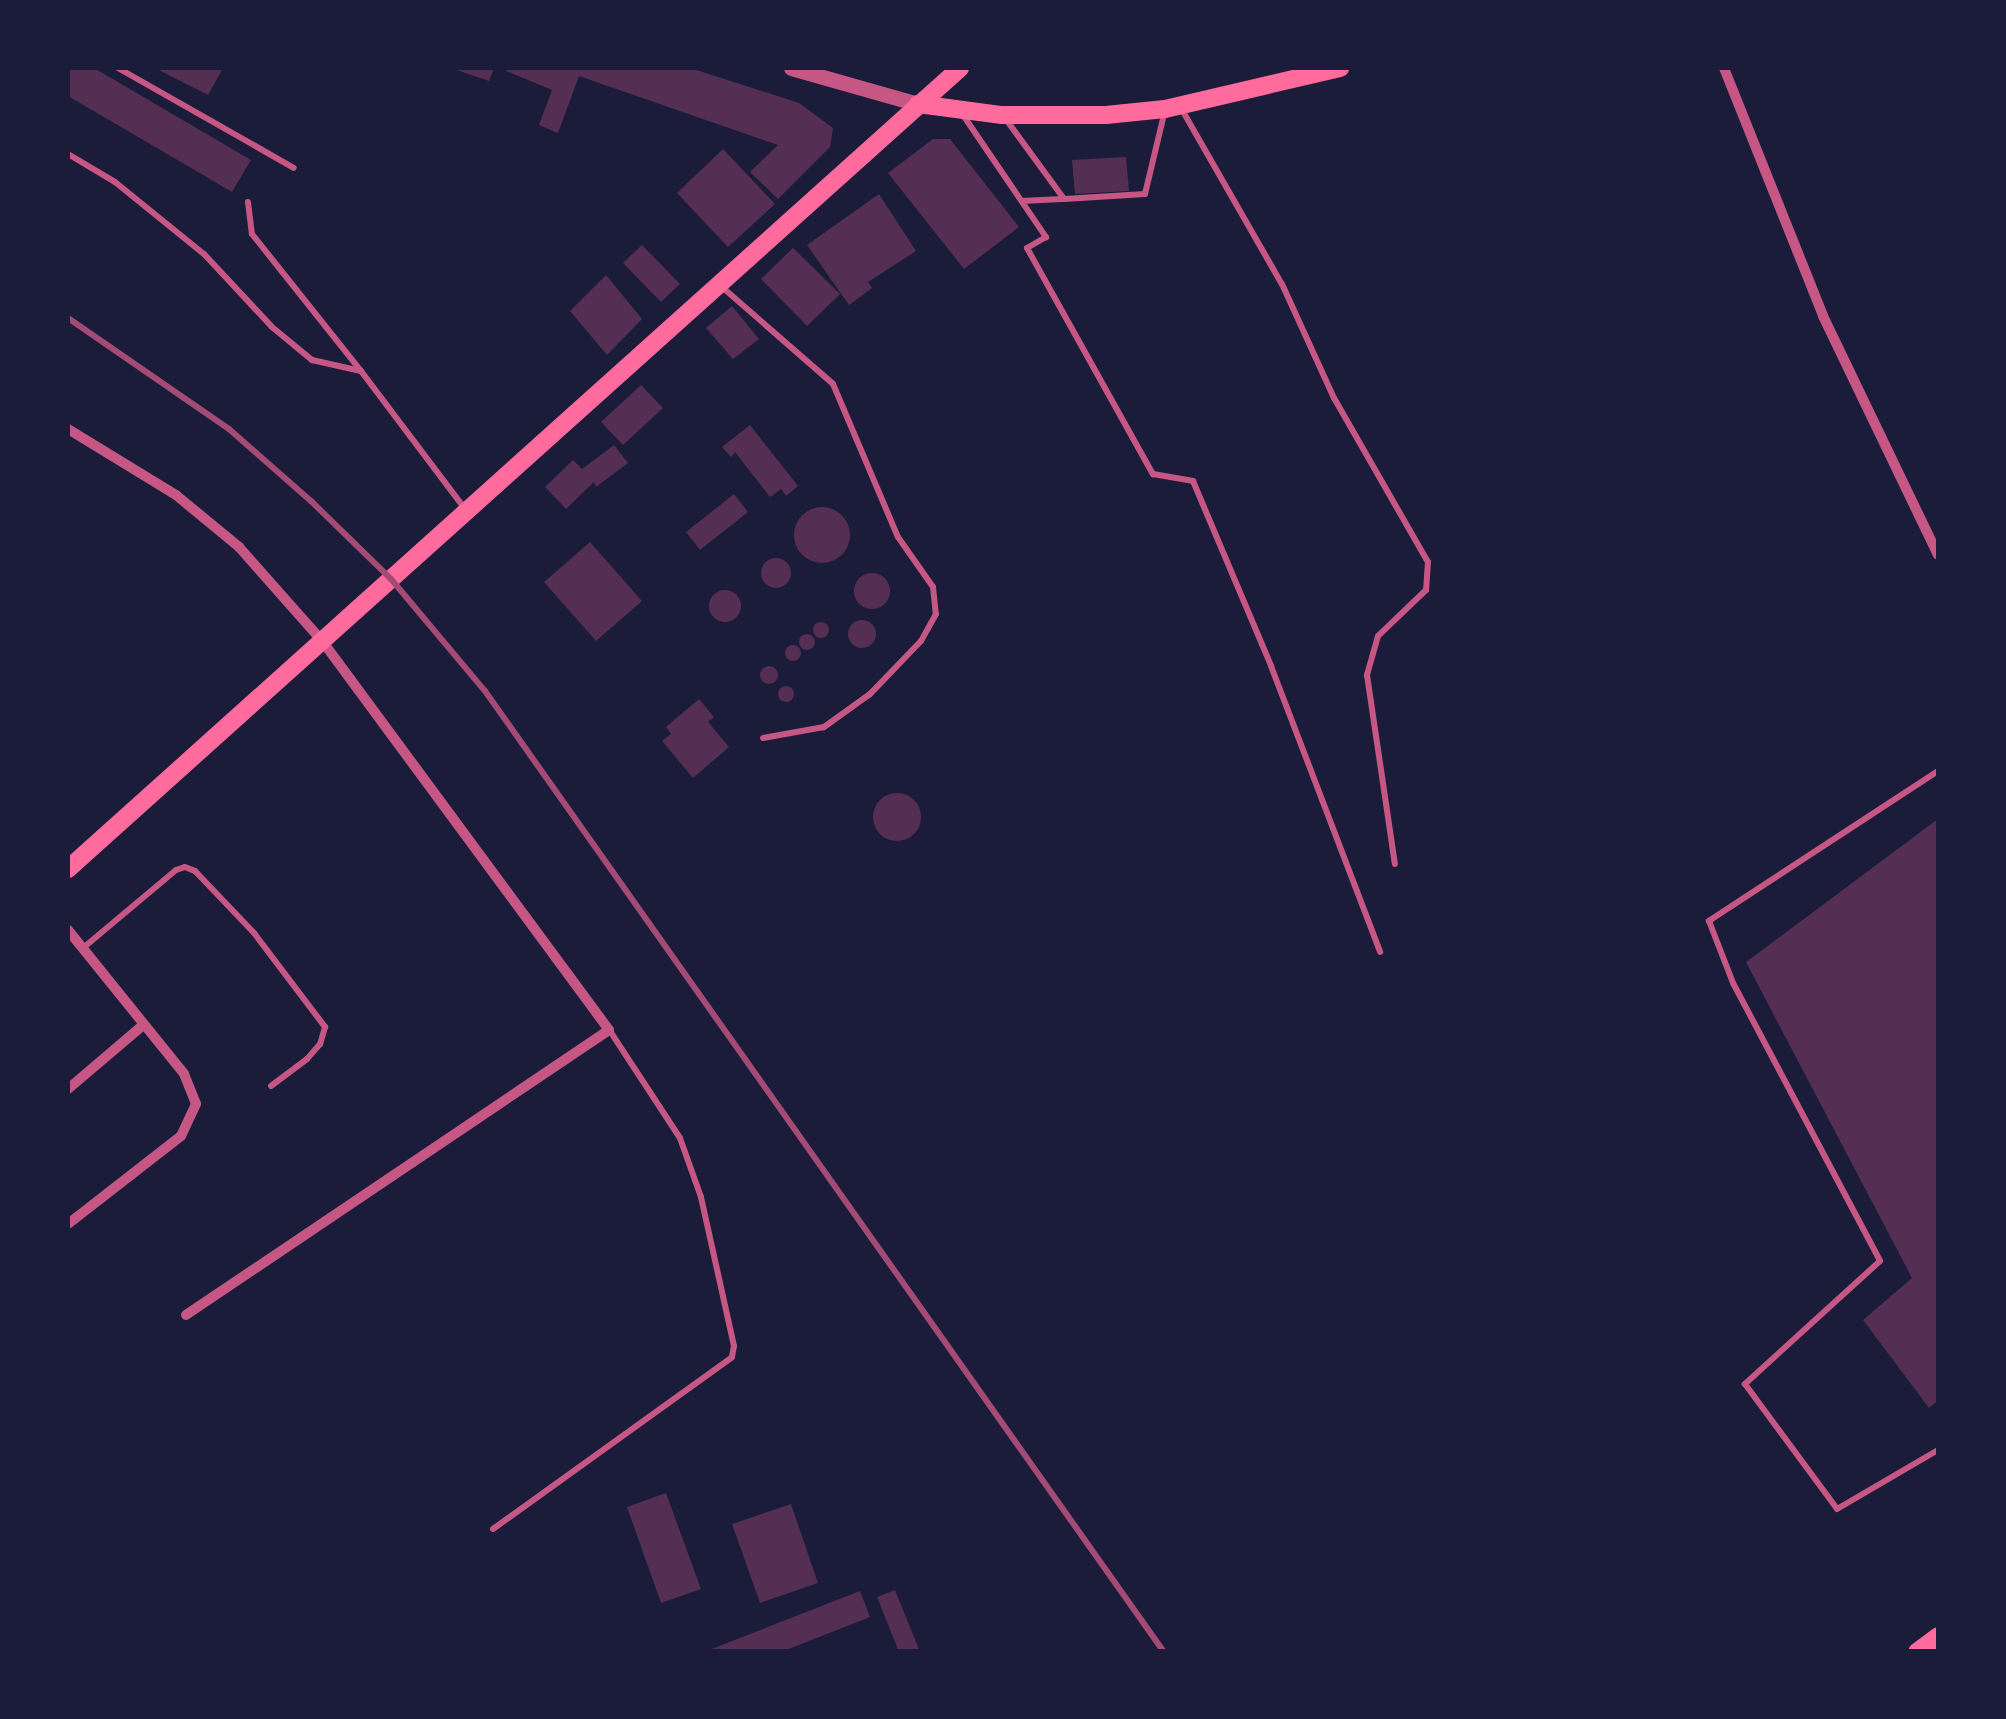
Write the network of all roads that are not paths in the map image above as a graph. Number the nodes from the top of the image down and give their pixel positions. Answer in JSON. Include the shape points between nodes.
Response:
{"nodes":[{"id":1,"x":118,"y":68,"type":"edge"},
{"id":2,"x":792,"y":68,"type":"edge"},
{"id":3,"x":960,"y":68,"type":"edge"},
{"id":4,"x":1340,"y":68,"type":"edge"},
{"id":5,"x":1724,"y":68,"type":"edge"},
{"id":6,"x":918,"y":104,"type":"junction"},
{"id":7,"x":1172,"y":107,"type":"junction"},
{"id":8,"x":960,"y":110,"type":"junction"},
{"id":9,"x":1002,"y":115,"type":"junction"},
{"id":10,"x":68,"y":154,"type":"edge"},
{"id":11,"x":294,"y":168,"type":"dead end"},
{"id":12,"x":1064,"y":199,"type":"junction"},
{"id":13,"x":1022,"y":201,"type":"junction"},
{"id":14,"x":248,"y":202,"type":"dead end"},
{"id":15,"x":719,"y":285,"type":"junction"},
{"id":16,"x":361,"y":371,"type":"junction"},
{"id":17,"x":68,"y":429,"type":"edge"},
{"id":18,"x":467,"y":512,"type":"junction"},
{"id":19,"x":1938,"y":555,"type":"edge"},
{"id":20,"x":323,"y":642,"type":"junction"},
{"id":21,"x":764,"y":738,"type":"dead end"},
{"id":22,"x":1938,"y":771,"type":"edge"},
{"id":23,"x":1395,"y":864,"type":"dead end"},
{"id":24,"x":68,"y":869,"type":"edge"},
{"id":25,"x":68,"y":930,"type":"edge"},
{"id":26,"x":82,"y":948,"type":"junction"},
{"id":27,"x":1380,"y":952,"type":"dead end"},
{"id":28,"x":142,"y":1026,"type":"junction"},
{"id":29,"x":609,"y":1030,"type":"junction"},
{"id":30,"x":271,"y":1086,"type":"dead end"},
{"id":31,"x":68,"y":1089,"type":"edge"},
{"id":32,"x":68,"y":1224,"type":"edge"},
{"id":33,"x":186,"y":1315,"type":"dead end"},
{"id":34,"x":1938,"y":1450,"type":"edge"},
{"id":35,"x":493,"y":1529,"type":"dead end"},
{"id":36,"x":1938,"y":1636,"type":"edge"},
{"id":37,"x":1917,"y":1652,"type":"edge"}],
"edges":[{"from":1,"to":11,"type":"lane"},
{"from":2,"to":6,"type":"street"},
{"from":3,"to":6,"type":"main road"},
{"from":4,"to":7,"type":"main road"},
{"from":5,"to":19,"type":"street","via":[[1823,316]]},
{"from":6,"to":8,"type":"main road"},
{"from":6,"to":15,"type":"main road"},
{"from":7,"to":9,"type":"main road"},
{"from":7,"to":12,"type":"lane","via":[[1145,194]]},
{"from":7,"to":23,"type":"lane","via":[[1282,284],[1334,398],[1428,562],[1426,590],[1378,636],[1367,675]]},
{"from":8,"to":9,"type":"main road"},
{"from":8,"to":13,"type":"lane"},
{"from":9,"to":12,"type":"lane"},
{"from":10,"to":16,"type":"lane","via":[[204,254],[312,360]]},
{"from":12,"to":13,"type":"lane"},
{"from":13,"to":27,"type":"lane","via":[[1046,237],[1028,248],[1153,474],[1193,482]]},
{"from":14,"to":16,"type":"lane","via":[[252,234]]},
{"from":15,"to":18,"type":"main road"},
{"from":15,"to":21,"type":"lane","via":[[833,384],[898,537],[932,587],[936,614],[921,642],[870,694],[824,727]]},
{"from":16,"to":18,"type":"lane"},
{"from":17,"to":20,"type":"street","via":[[176,495],[226,537]]},
{"from":18,"to":20,"type":"main road"},
{"from":20,"to":24,"type":"main road"},
{"from":20,"to":29,"type":"street"},
{"from":22,"to":34,"type":"lane","via":[[1709,921],[1733,984],[1880,1261],[1746,1384],[1836,1508]]},
{"from":25,"to":26,"type":"street"},
{"from":26,"to":28,"type":"street"},
{"from":26,"to":30,"type":"lane","via":[[176,870],[195,871],[254,933],[325,1027],[307,1059]]},
{"from":28,"to":31,"type":"street"},
{"from":28,"to":32,"type":"street","via":[[184,1074],[196,1104],[192,1119],[182,1136]]},
{"from":29,"to":33,"type":"street"},
{"from":29,"to":35,"type":"lane","via":[[680,1138],[702,1197],[732,1357]]},
{"from":36,"to":37,"type":"main road"}]}
